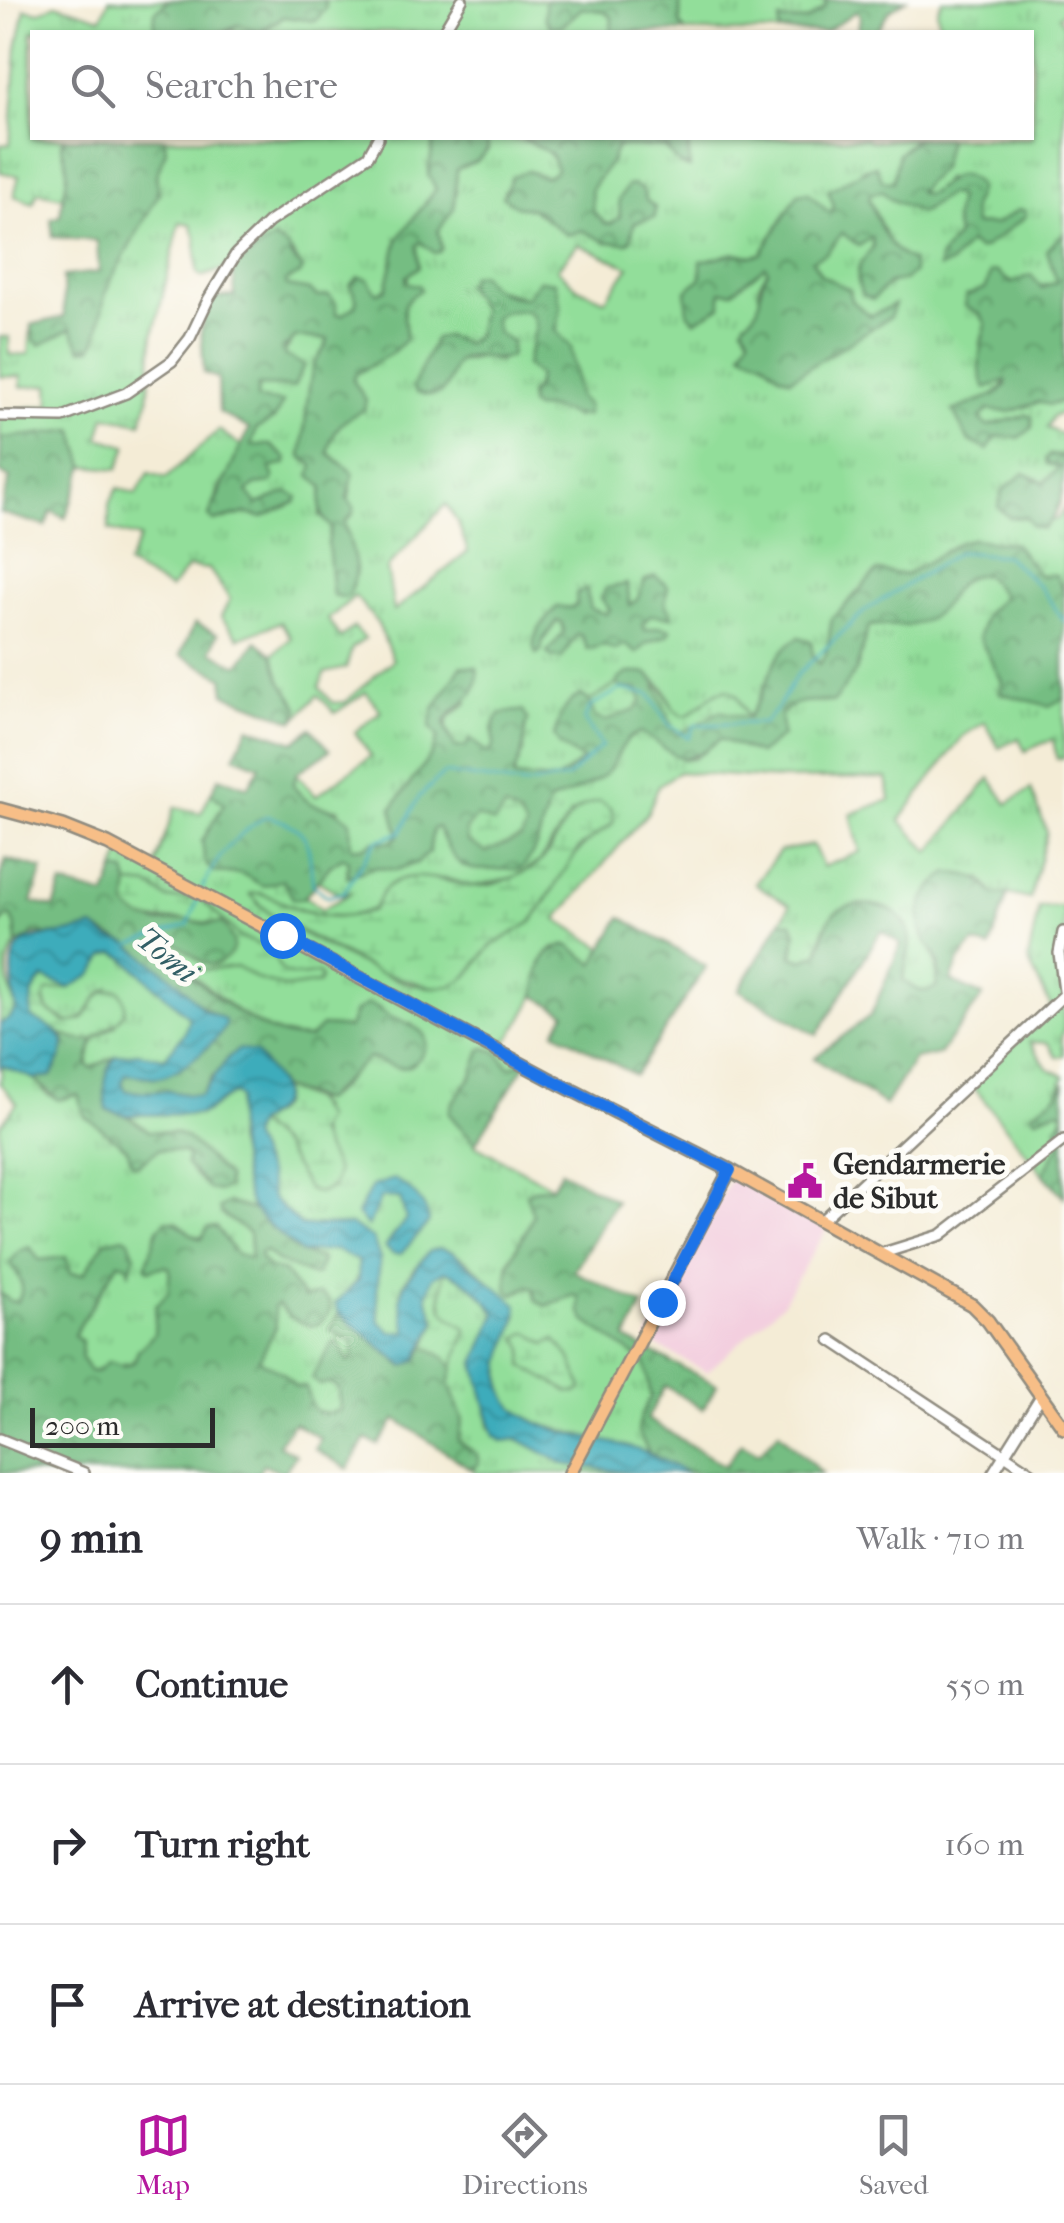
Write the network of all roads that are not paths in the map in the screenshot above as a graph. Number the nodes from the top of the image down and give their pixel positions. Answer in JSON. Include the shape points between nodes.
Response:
{"nodes":[{"id":1,"x":462,"y":0,"type":"edge"},
{"id":2,"x":444,"y":30,"type":"edge"},
{"id":3,"x":377,"y":140,"type":"edge"},
{"id":4,"x":0,"y":416,"type":"edge"},
{"id":5,"x":0,"y":809,"type":"edge"},
{"id":6,"x":1063,"y":932,"type":"edge"},
{"id":7,"x":1064,"y":993,"type":"edge"},
{"id":8,"x":1064,"y":1140,"type":"edge"},
{"id":9,"x":730,"y":1170,"type":"junction"},
{"id":10,"x":821,"y":1221,"type":"junction"},
{"id":11,"x":880,"y":1254,"type":"junction"},
{"id":12,"x":831,"y":1340,"type":"dead end"},
{"id":13,"x":1041,"y":1396,"type":"junction"},
{"id":14,"x":1064,"y":1428,"type":"edge"},
{"id":15,"x":0,"y":1439,"type":"edge"},
{"id":16,"x":1003,"y":1456,"type":"junction"},
{"id":17,"x":573,"y":1467,"type":"edge"},
{"id":18,"x":84,"y":1473,"type":"edge"},
{"id":19,"x":993,"y":1473,"type":"edge"},
{"id":20,"x":1032,"y":1473,"type":"edge"}],
"edges":[{"from":1,"to":2,"type":"street"},
{"from":3,"to":4,"type":"street","via":[[368,156],[269,222],[236,254],[172,361],[126,394],[63,417]]},
{"from":5,"to":9,"type":"main road","via":[[108,844]]},
{"from":6,"to":7,"type":"street"},
{"from":7,"to":10,"type":"street"},
{"from":8,"to":11,"type":"street","via":[[941,1234]]},
{"from":9,"to":10,"type":"main road"},
{"from":9,"to":17,"type":"main road"},
{"from":10,"to":11,"type":"main road"},
{"from":11,"to":13,"type":"main road","via":[[972,1305]]},
{"from":12,"to":16,"type":"street"},
{"from":13,"to":14,"type":"main road"},
{"from":13,"to":16,"type":"street"},
{"from":15,"to":18,"type":"street"},
{"from":16,"to":19,"type":"street"},
{"from":16,"to":20,"type":"street"}]}
